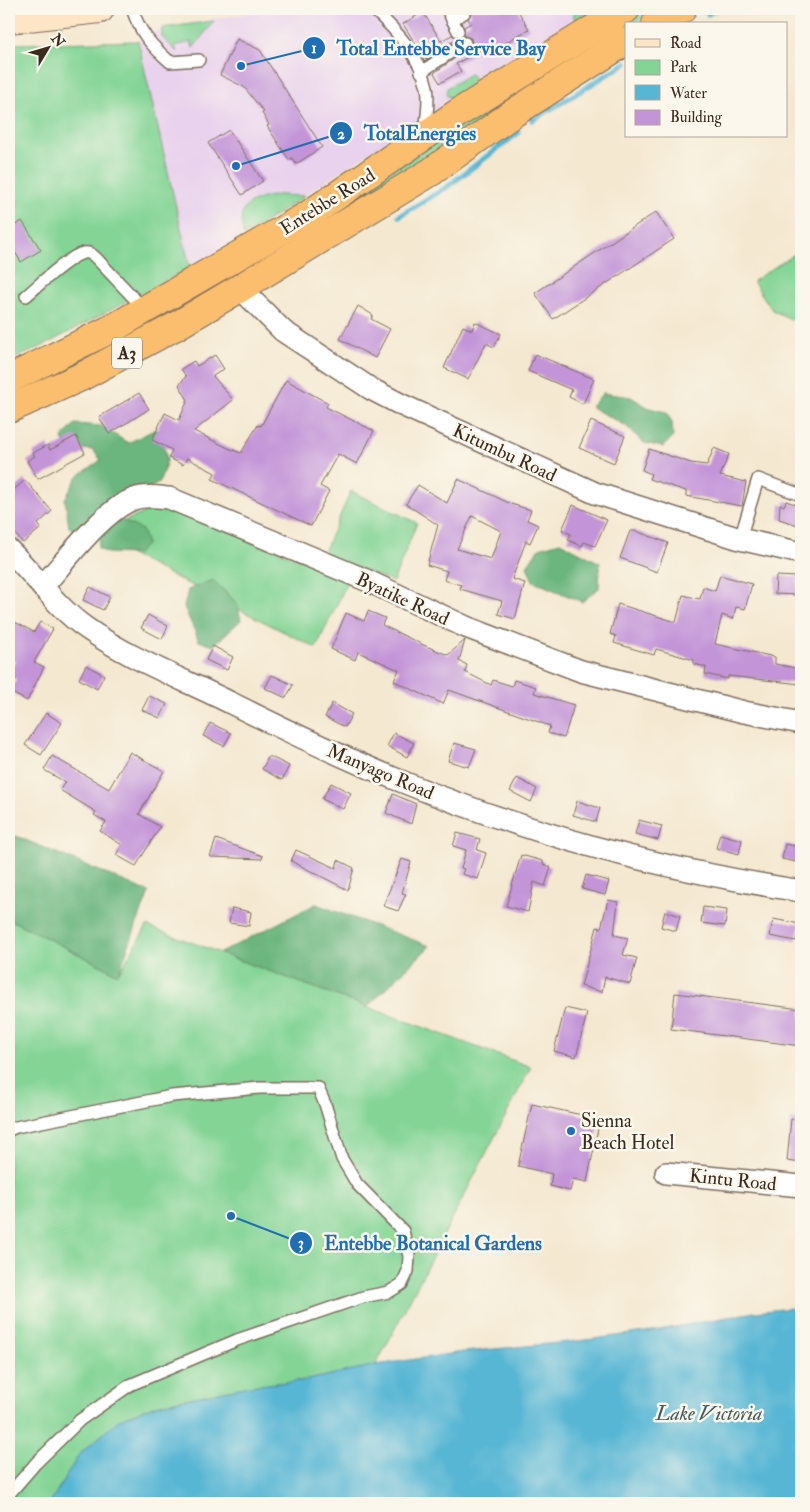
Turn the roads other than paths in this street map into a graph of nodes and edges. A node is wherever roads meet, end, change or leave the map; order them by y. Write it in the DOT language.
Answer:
graph roads {
  1 [pos="100,9"];
  2 [pos="132,9"];
  3 [pos="373,9"];
  4 [pos="447,9"];
  5 [pos="626,9"];
  6 [pos="682,9"];
  7 [pos="464,13"];
  8 [pos="9,19"];
  9 [pos="452,20"];
  10 [pos="659,22"];
  11 [pos="458,31"];
  12 [pos="625,42"];
  13 [pos="465,43"];
  14 [pos="199,60"];
  15 [pos="421,72"];
  16 [pos="425,136"];
  17 [pos="240,288"];
  18 [pos="26,296"];
  19 [pos="145,310"];
  20 [pos="9,379"];
  21 [pos="9,409"];
  22 [pos="801,495"];
  23 [pos="740,539"];
  24 [pos="9,550"];
  25 [pos="801,553"];
  26 [pos="42,587"];
  27 [pos="801,723"];
  28 [pos="801,891"];
  29 [pos="9,1130"];
  30 [pos="666,1173"];
  31 [pos="801,1186"];
  32 [pos="9,1494"];
  1 -- 8 [label="main road"];
  2 -- 14 [label="lane"];
  3 -- 15 [label="lane"];
  4 -- 9 [label="lane"];
  5 -- 16 [label="highway, Entebbe Road"];
  6 -- 10 [label="highway"];
  7 -- 9 [label="lane"];
  9 -- 11 [label="lane"];
  12 -- 17 [label="highway"];
  13 -- 15 [label="lane"];
  15 -- 16 [label="lane"];
  16 -- 19 [label="highway, Entebbe Road / A3"];
  17 -- 21 [label="highway, A3"];
  17 -- 23 [label="street, Kitumbu Road"];
  18 -- 19 [label="lane"];
  19 -- 20 [label="highway, A3"];
  22 -- 23 [label="lane"];
  23 -- 25 [label="street, Kitumbu Road"];
  24 -- 26 [label="street, Manyago Road"];
  26 -- 27 [label="street, Byatike Road"];
  26 -- 28 [label="street, Manyago Road"];
  29 -- 32 [label="lane"];
  30 -- 31 [label="street, Kintu Road"];
}
